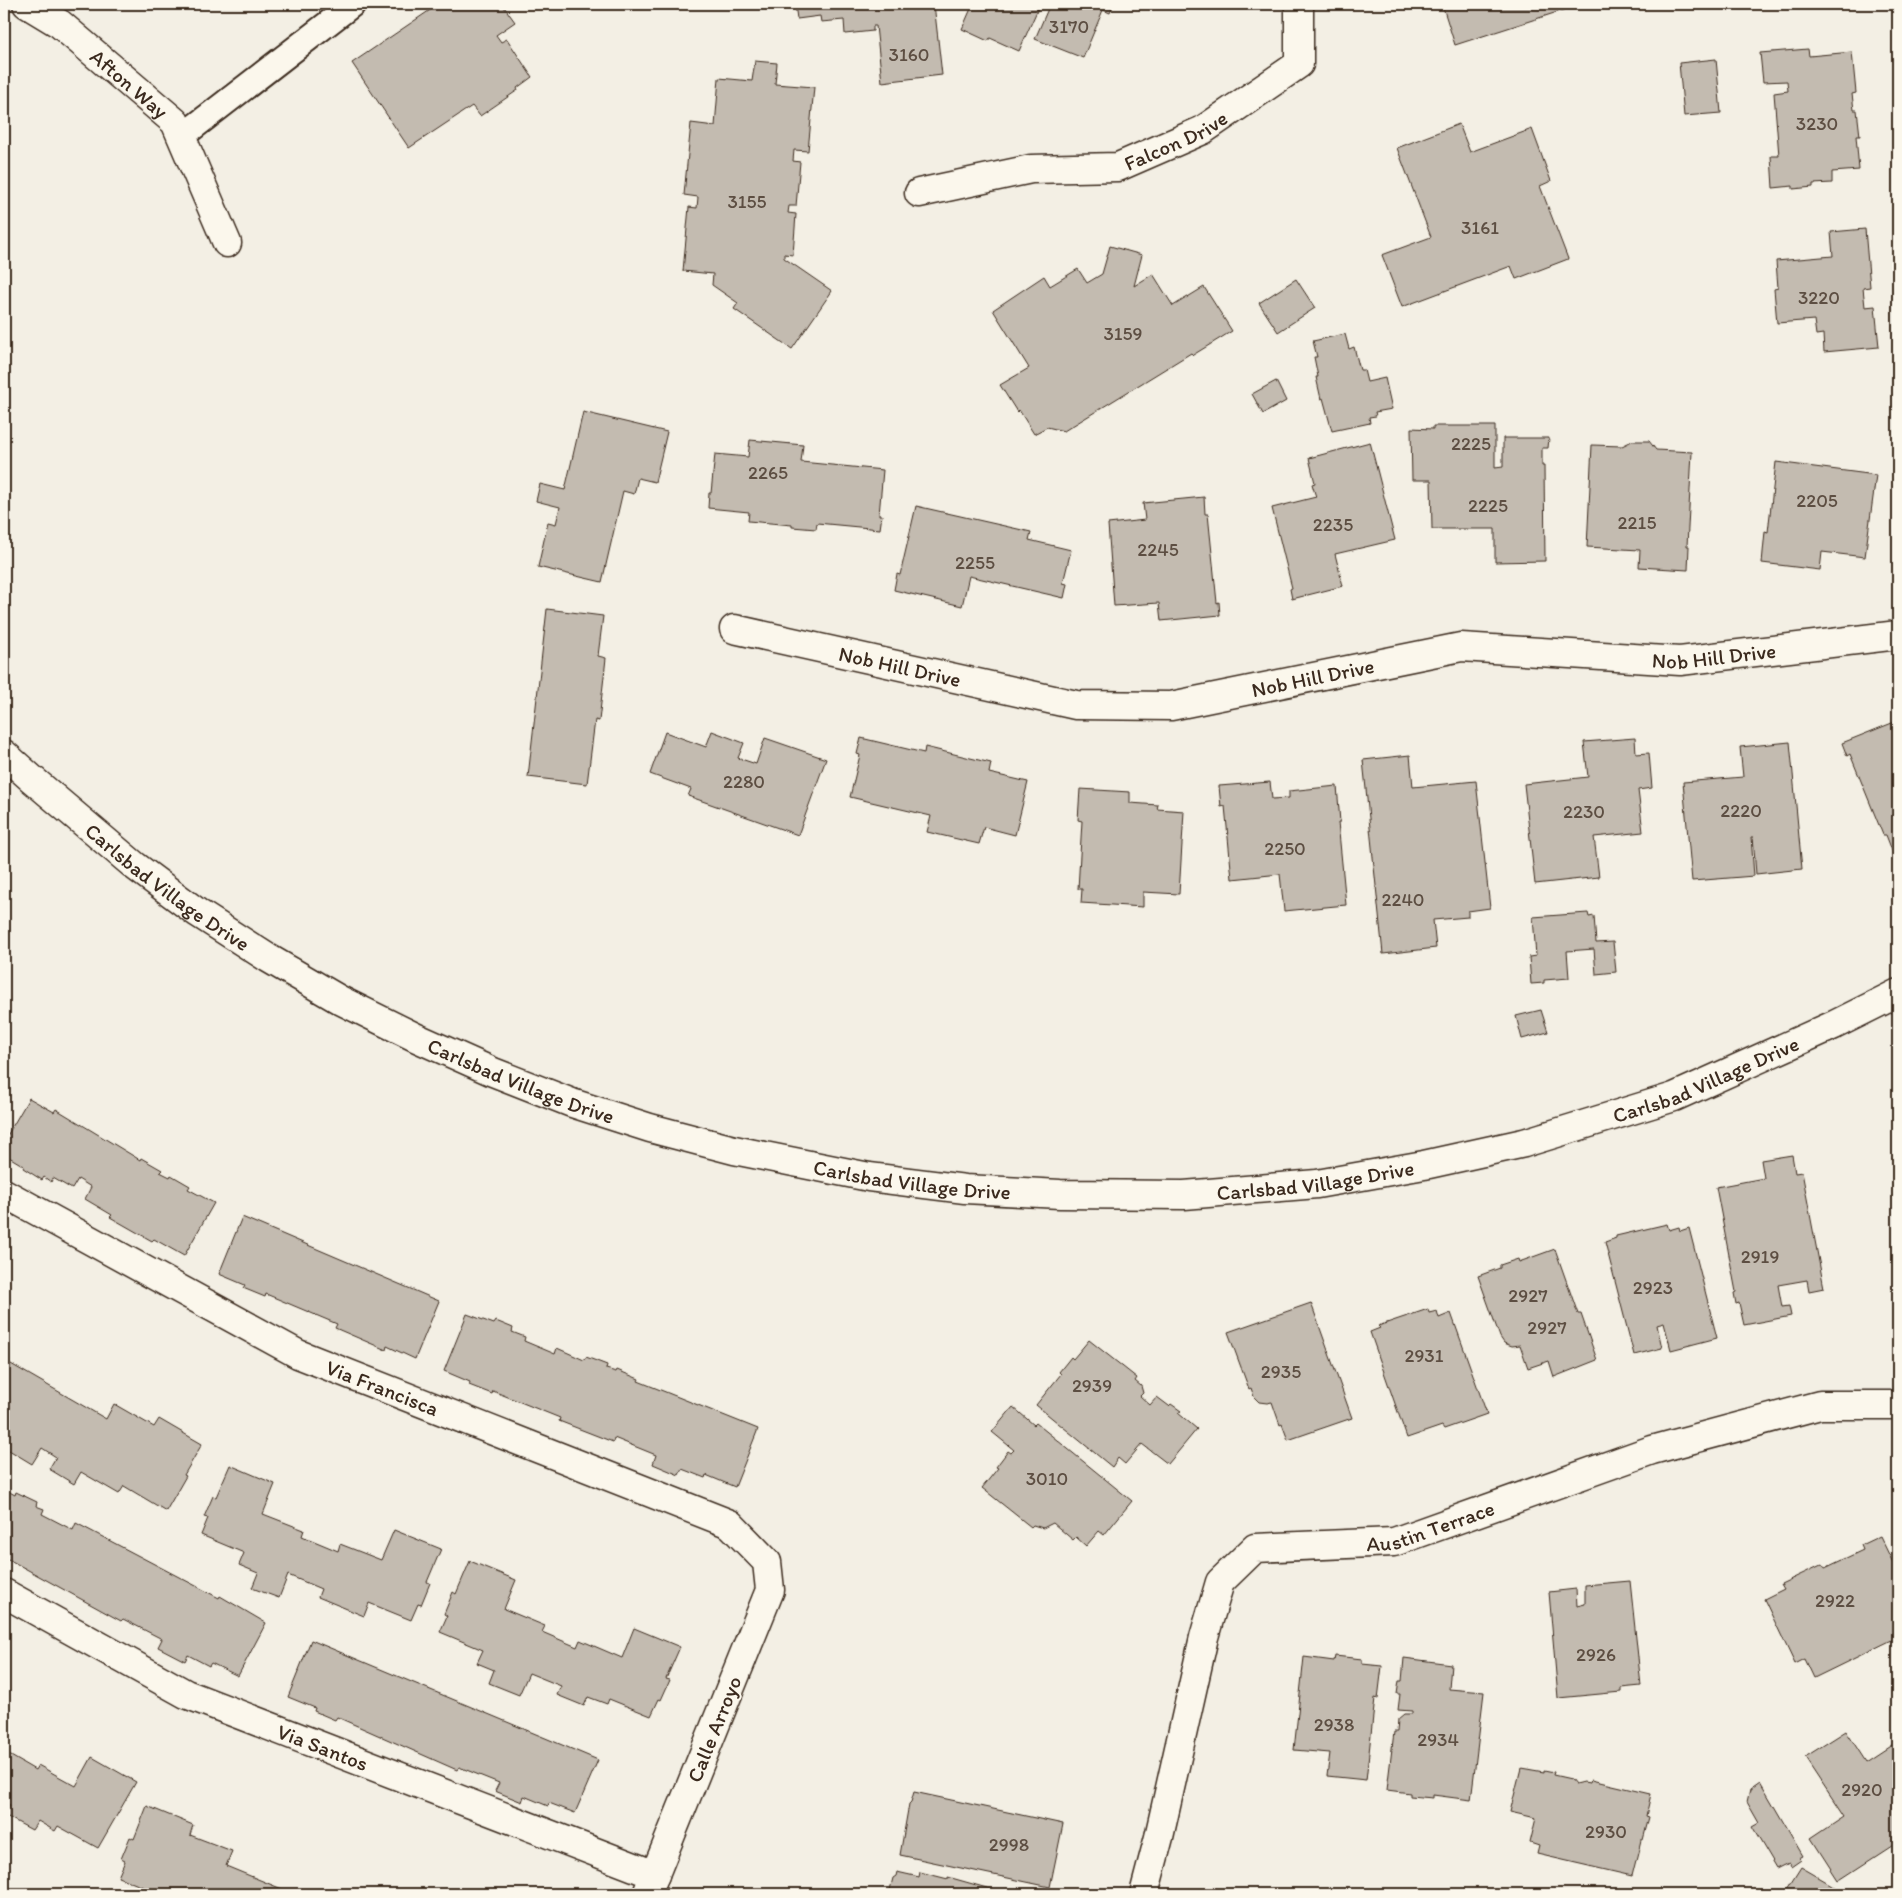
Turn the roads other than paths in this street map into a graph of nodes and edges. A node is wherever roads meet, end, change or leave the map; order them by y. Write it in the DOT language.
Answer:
graph roads {
  1 [pos="27,4"];
  2 [pos="353,4"];
  3 [pos="1300,4"];
  4 [pos="181,137"];
  5 [pos="919,193"];
  6 [pos="227,242"];
  7 [pos="734,630"];
  8 [pos="1898,635"];
  9 [pos="4,754"];
  10 [pos="1898,993"];
  11 [pos="4,1193"];
  12 [pos="1898,1405"];
  13 [pos="767,1562"];
  14 [pos="4,1593"];
  15 [pos="651,1884"];
  16 [pos="1144,1894"];
  1 -- 4 [label="street, Afton Way"];
  2 -- 4 [label="lane"];
  3 -- 5 [label="street, Falcon Drive"];
  4 -- 6 [label="street, Afton Way"];
  7 -- 8 [label="street, Nob Hill Drive"];
  9 -- 10 [label="street, Carlsbad Village Drive"];
  11 -- 13 [label="street, Via Francisca"];
  12 -- 16 [label="street, Austin Terrace"];
  13 -- 15 [label="street, Calle Arroyo"];
  14 -- 15 [label="street, Via Santos"];
}
